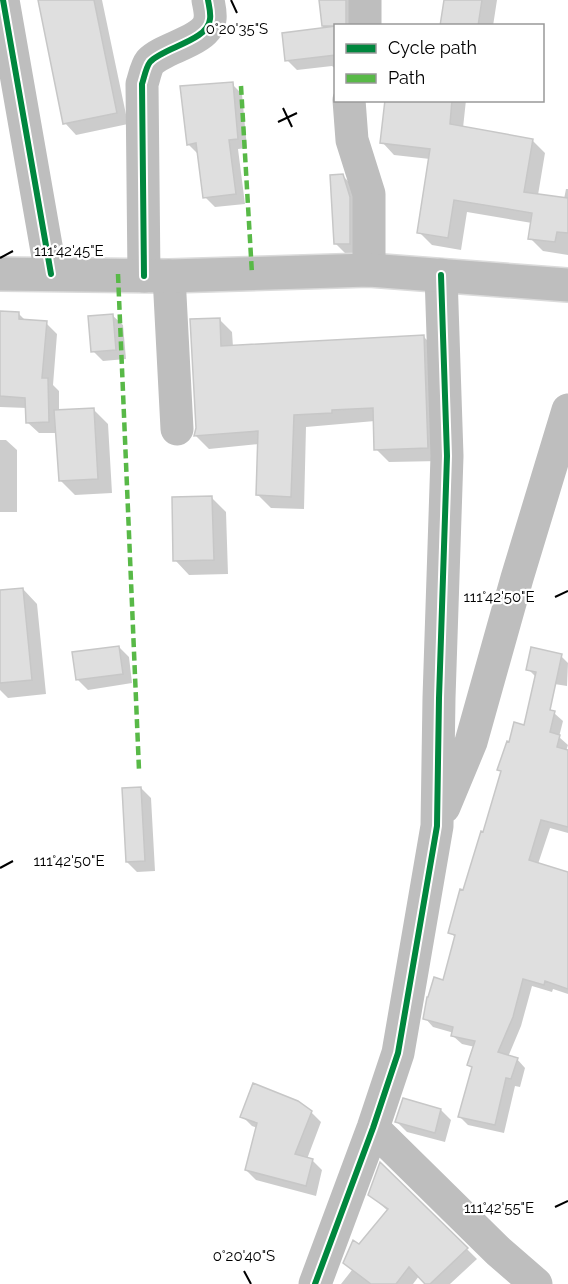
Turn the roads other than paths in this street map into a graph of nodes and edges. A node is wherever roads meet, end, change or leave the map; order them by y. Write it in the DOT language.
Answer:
graph roads {
  1 [pos="3,0"];
  2 [pos="208,0"];
  3 [pos="364,0"];
  4 [pos="365,24"];
  5 [pos="349,102"];
  6 [pos="369,270"];
  7 [pos="0,274"];
  8 [pos="51,274"];
  9 [pos="441,275"];
  10 [pos="157,276"];
  11 [pos="568,285"];
  12 [pos="568,410"];
  13 [pos="177,429"];
  14 [pos="437,825"];
  15 [pos="373,1128"];
  16 [pos="315,1284"];
  17 [pos="536,1284"];
  1 -- 8 [label="main road"];
  2 -- 10 [label="main road"];
  3 -- 4 [label="main road"];
  5 -- 6 [label="main road"];
  6 -- 9 [label="main road"];
  6 -- 10 [label="main road"];
  7 -- 8 [label="main road"];
  8 -- 10 [label="main road"];
  9 -- 11 [label="main road"];
  9 -- 14 [label="main road"];
  10 -- 13 [label="main road"];
  12 -- 14 [label="main road"];
  14 -- 15 [label="main road"];
  15 -- 16 [label="main road"];
  15 -- 17 [label="main road"];
}
